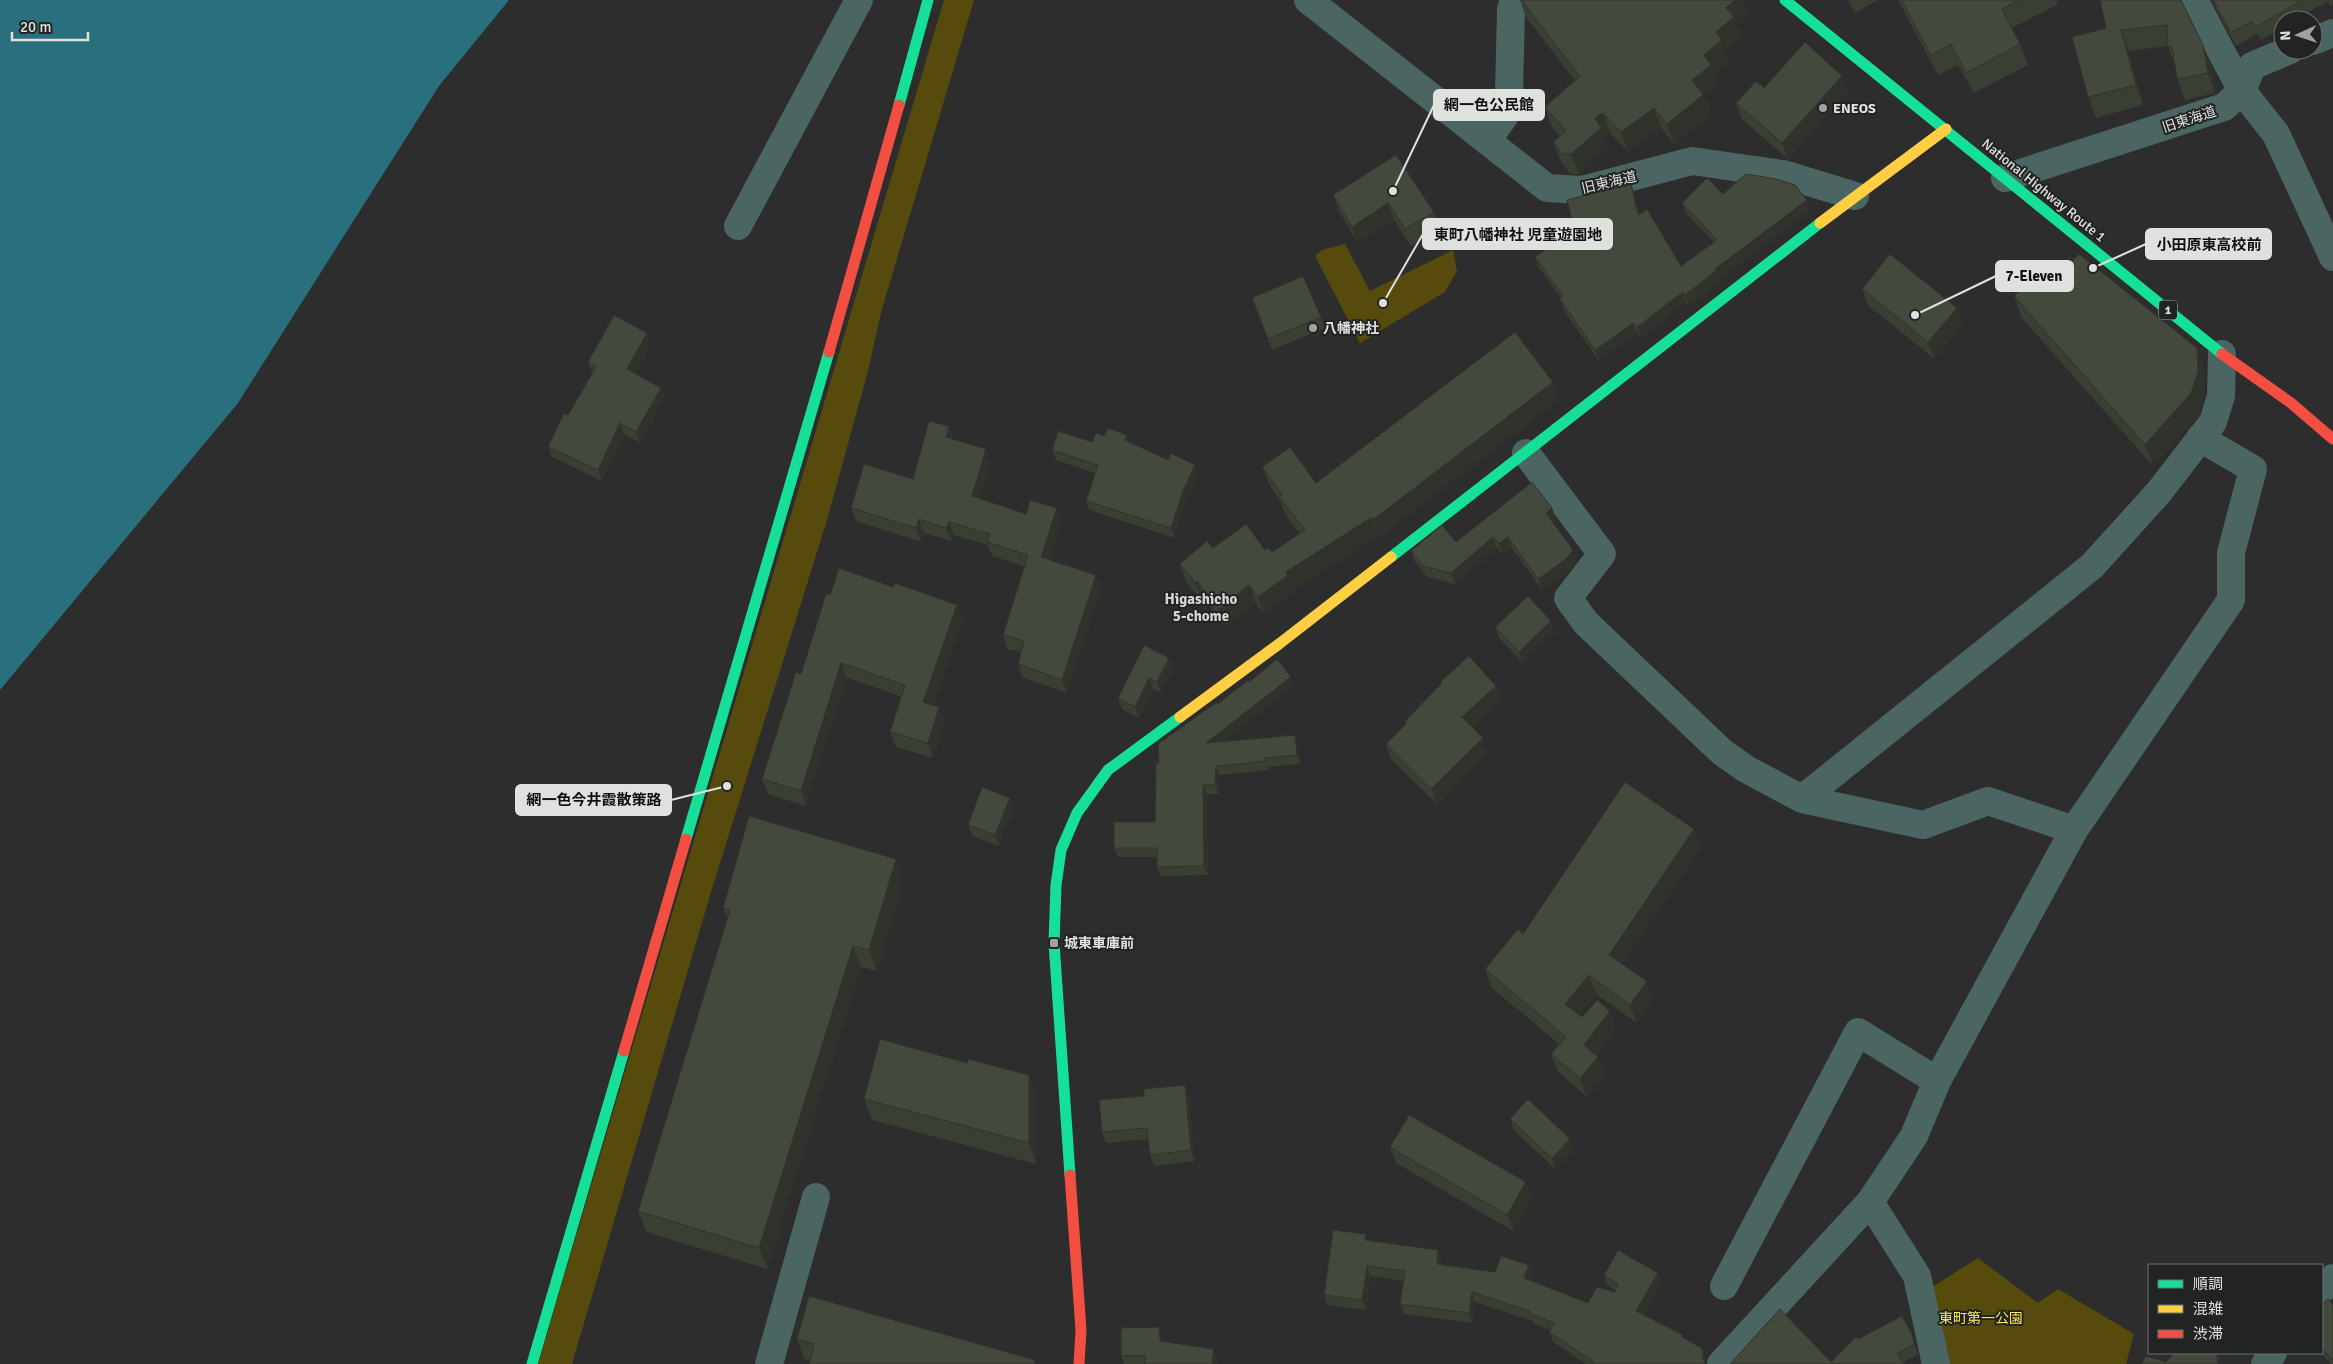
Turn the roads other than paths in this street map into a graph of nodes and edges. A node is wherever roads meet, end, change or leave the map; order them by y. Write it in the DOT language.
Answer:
graph roads {
  1 [pos="859,0"];
  2 [pos="928,0"];
  3 [pos="1308,0"];
  4 [pos="1514,0"];
  5 [pos="1785,0"];
  6 [pos="2194,0"];
  7 [pos="2273,57"];
  8 [pos="2242,91"];
  9 [pos="1946,129"];
  10 [pos="1487,141"];
  11 [pos="2005,178"];
  12 [pos="1855,196"];
  13 [pos="738,226"];
  14 [pos="2333,257"];
  15 [pos="2222,354"];
  16 [pos="2200,438"];
  17 [pos="2333,439"];
  18 [pos="1526,453"];
  19 [pos="1802,799"];
  20 [pos="2074,830"];
  21 [pos="1937,1081"];
  22 [pos="816,1198"];
  23 [pos="1870,1202"];
  24 [pos="2333,1278"];
  25 [pos="1724,1286"];
  26 [pos="2323,1288"];
  27 [pos="2272,1354"];
  28 [pos="532,1364"];
  29 [pos="769,1364"];
  30 [pos="1079,1364"];
  31 [pos="1721,1364"];
  32 [pos="1936,1364"];
  33 [pos="2264,1364"];
  1 -- 13 [label="street"];
  2 -- 28 [label="main road"];
  3 -- 10 [label="street, 旧東海道"];
  4 -- 10 [label="street"];
  5 -- 9 [label="main road, National Highway Route 1 / 1"];
  6 -- 8 [label="street"];
  7 -- 8 [label="street"];
  8 -- 11 [label="street, 旧東海道"];
  8 -- 14 [label="street"];
  9 -- 11 [label="main road, National Highway Route 1 / 1"];
  9 -- 12 [label="main road"];
  10 -- 12 [label="street, 旧東海道"];
  11 -- 15 [label="main road, National Highway Route 1 / 1"];
  12 -- 18 [label="main road"];
  15 -- 16 [label="street"];
  15 -- 17 [label="main road, National Highway Route 1 / 1"];
  16 -- 19 [label="street"];
  16 -- 20 [label="street"];
  18 -- 19 [label="street"];
  18 -- 30 [label="main road"];
  19 -- 20 [label="street"];
  20 -- 21 [label="street"];
  21 -- 23 [label="street"];
  21 -- 25 [label="street"];
  22 -- 29 [label="street"];
  23 -- 31 [label="street"];
  23 -- 32 [label="street"];
  24 -- 26 [label="street"];
  27 -- 33 [label="street"];
}
